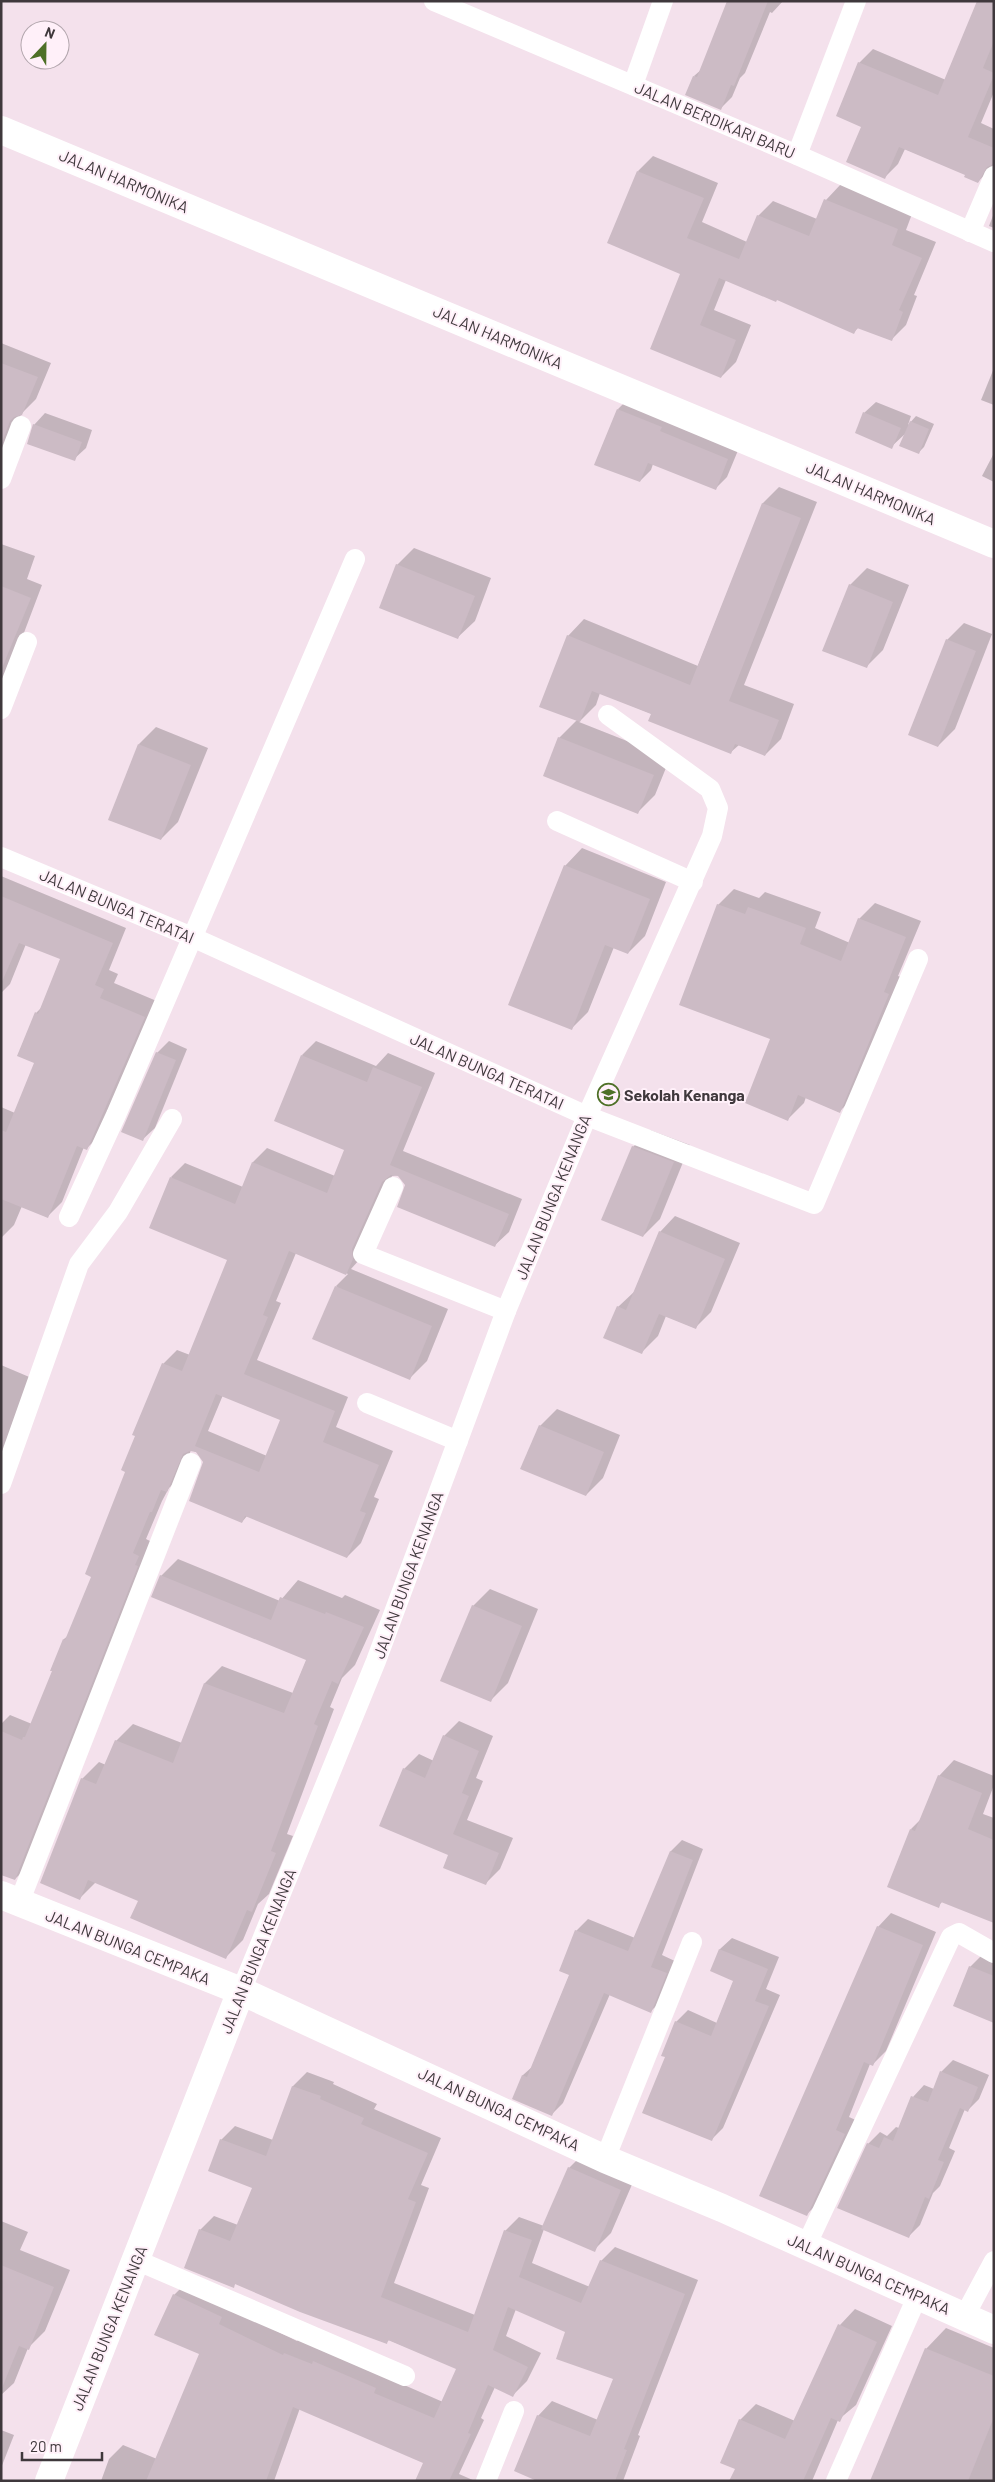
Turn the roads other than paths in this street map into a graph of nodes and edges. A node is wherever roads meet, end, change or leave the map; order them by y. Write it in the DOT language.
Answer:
graph roads {
  1 [pos="434,1"];
  2 [pos="663,1"];
  3 [pos="856,1"];
  4 [pos="633,85"];
  5 [pos="1,130"];
  6 [pos="797,155"];
  7 [pos="994,176"];
  8 [pos="970,232"];
  9 [pos="994,242"];
  10 [pos="21,426"];
  11 [pos="1,479"];
  12 [pos="994,544"];
  13 [pos="355,560"];
  14 [pos="27,642"];
  15 [pos="1,709"];
  16 [pos="608,715"];
  17 [pos="557,821"];
  18 [pos="1,857"];
  19 [pos="692,882"];
  20 [pos="192,937"];
  21 [pos="918,959"];
  22 [pos="587,1116"];
  23 [pos="172,1119"];
  24 [pos="393,1187"];
  25 [pos="69,1217"];
  26 [pos="506,1311"];
  27 [pos="367,1403"];
  28 [pos="458,1441"];
  29 [pos="192,1463"];
  30 [pos="1,1484"];
  31 [pos="10,1899"];
  32 [pos="692,1942"];
  33 [pos="994,1953"];
  34 [pos="241,1991"];
  35 [pos="605,2159"];
  36 [pos="806,2246"];
  37 [pos="136,2260"];
  38 [pos="994,2261"];
  39 [pos="916,2297"];
  40 [pos="964,2317"];
  41 [pos="994,2330"];
  42 [pos="405,2376"];
  43 [pos="514,2411"];
  44 [pos="49,2481"];
  45 [pos="486,2481"];
  46 [pos="836,2481"];
  1 -- 4 [label="street, JALAN BERDIKARI BARU"];
  2 -- 4 [label="street"];
  3 -- 6 [label="street"];
  4 -- 6 [label="street, JALAN BERDIKARI BARU"];
  5 -- 12 [label="street, JALAN HARMONIKA"];
  6 -- 8 [label="street, JALAN BERDIKARI BARU"];
  7 -- 8 [label="street"];
  8 -- 9 [label="street, JALAN BERDIKARI BARU"];
  10 -- 11 [label="street"];
  13 -- 20 [label="street"];
  14 -- 15 [label="street"];
  16 -- 19 [label="street, JALAN BUNGA KENANGA"];
  17 -- 19 [label="street"];
  18 -- 20 [label="street, JALAN BUNGA TERATAI"];
  19 -- 22 [label="street, JALAN BUNGA KENANGA"];
  20 -- 22 [label="street, JALAN BUNGA TERATAI"];
  20 -- 25 [label="street"];
  21 -- 22 [label="street, JALAN BUNGA TERATAI"];
  22 -- 26 [label="street, JALAN BUNGA KENANGA"];
  23 -- 30 [label="street"];
  24 -- 26 [label="street"];
  26 -- 28 [label="street, JALAN BUNGA KENANGA"];
  27 -- 28 [label="street"];
  28 -- 34 [label="street, JALAN BUNGA KENANGA"];
  29 -- 31 [label="street"];
  31 -- 34 [label="street, JALAN BUNGA CEMPAKA"];
  32 -- 35 [label="street"];
  33 -- 36 [label="street"];
  34 -- 35 [label="street, JALAN BUNGA CEMPAKA"];
  34 -- 37 [label="street, JALAN BUNGA KENANGA"];
  35 -- 36 [label="street, JALAN BUNGA CEMPAKA"];
  36 -- 39 [label="street, JALAN BUNGA CEMPAKA"];
  37 -- 42 [label="street"];
  37 -- 44 [label="street, JALAN BUNGA KENANGA"];
  38 -- 40 [label="street"];
  39 -- 40 [label="street, JALAN BUNGA CEMPAKA"];
  39 -- 46 [label="street"];
  40 -- 41 [label="street, JALAN BUNGA CEMPAKA"];
  43 -- 45 [label="street"];
}
